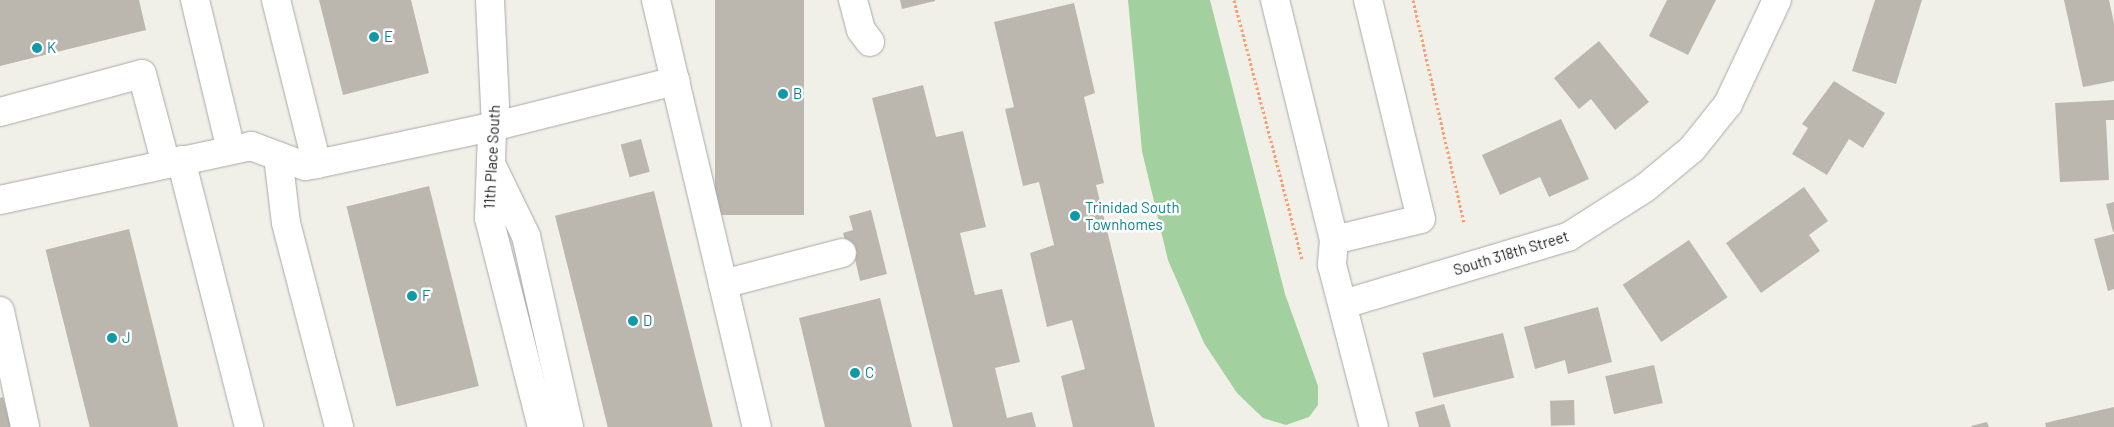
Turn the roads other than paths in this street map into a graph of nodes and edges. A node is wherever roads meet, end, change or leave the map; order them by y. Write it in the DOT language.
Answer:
graph roads {
  1 [pos="195,0"];
  2 [pos="276,0"];
  3 [pos="490,0"];
  4 [pos="656,0"];
  5 [pos="853,0"];
  6 [pos="1275,0"];
  7 [pos="1368,0"];
  8 [pos="1777,0"];
  9 [pos="870,42"];
  10 [pos="675,81"];
  11 [pos="0,112"];
  12 [pos="496,126"];
  13 [pos="231,150"];
  14 [pos="278,156"];
  15 [pos="173,162"];
  16 [pos="317,164"];
  17 [pos="493,168"];
  18 [pos="0,200"];
  19 [pos="1334,240"];
  20 [pos="842,254"];
  21 [pos="723,284"];
  22 [pos="1344,304"];
  23 [pos="0,312"];
  24 [pos="25,427"];
  25 [pos="249,427"];
  26 [pos="339,427"];
  27 [pos="542,427"];
  28 [pos="569,427"];
  29 [pos="757,427"];
  30 [pos="1374,427"];
  1 -- 13 [label="street"];
  2 -- 16 [label="street"];
  3 -- 12 [label="street, 11th Place South"];
  4 -- 10 [label="street"];
  5 -- 9 [label="street"];
  6 -- 19 [label="street"];
  7 -- 19 [label="street"];
  8 -- 22 [label="street, South 318th Street"];
  10 -- 12 [label="street"];
  10 -- 21 [label="street"];
  11 -- 15 [label="street"];
  12 -- 16 [label="street"];
  12 -- 17 [label="street, 11th Place South"];
  13 -- 14 [label="street"];
  13 -- 15 [label="street"];
  14 -- 16 [label="street"];
  14 -- 26 [label="street"];
  15 -- 18 [label="street"];
  15 -- 25 [label="street"];
  17 -- 27 [label="street, 11th Place South"];
  17 -- 28 [label="street"];
  19 -- 22 [label="street"];
  20 -- 21 [label="street"];
  21 -- 29 [label="street"];
  22 -- 30 [label="street"];
  23 -- 24 [label="street"];
}
